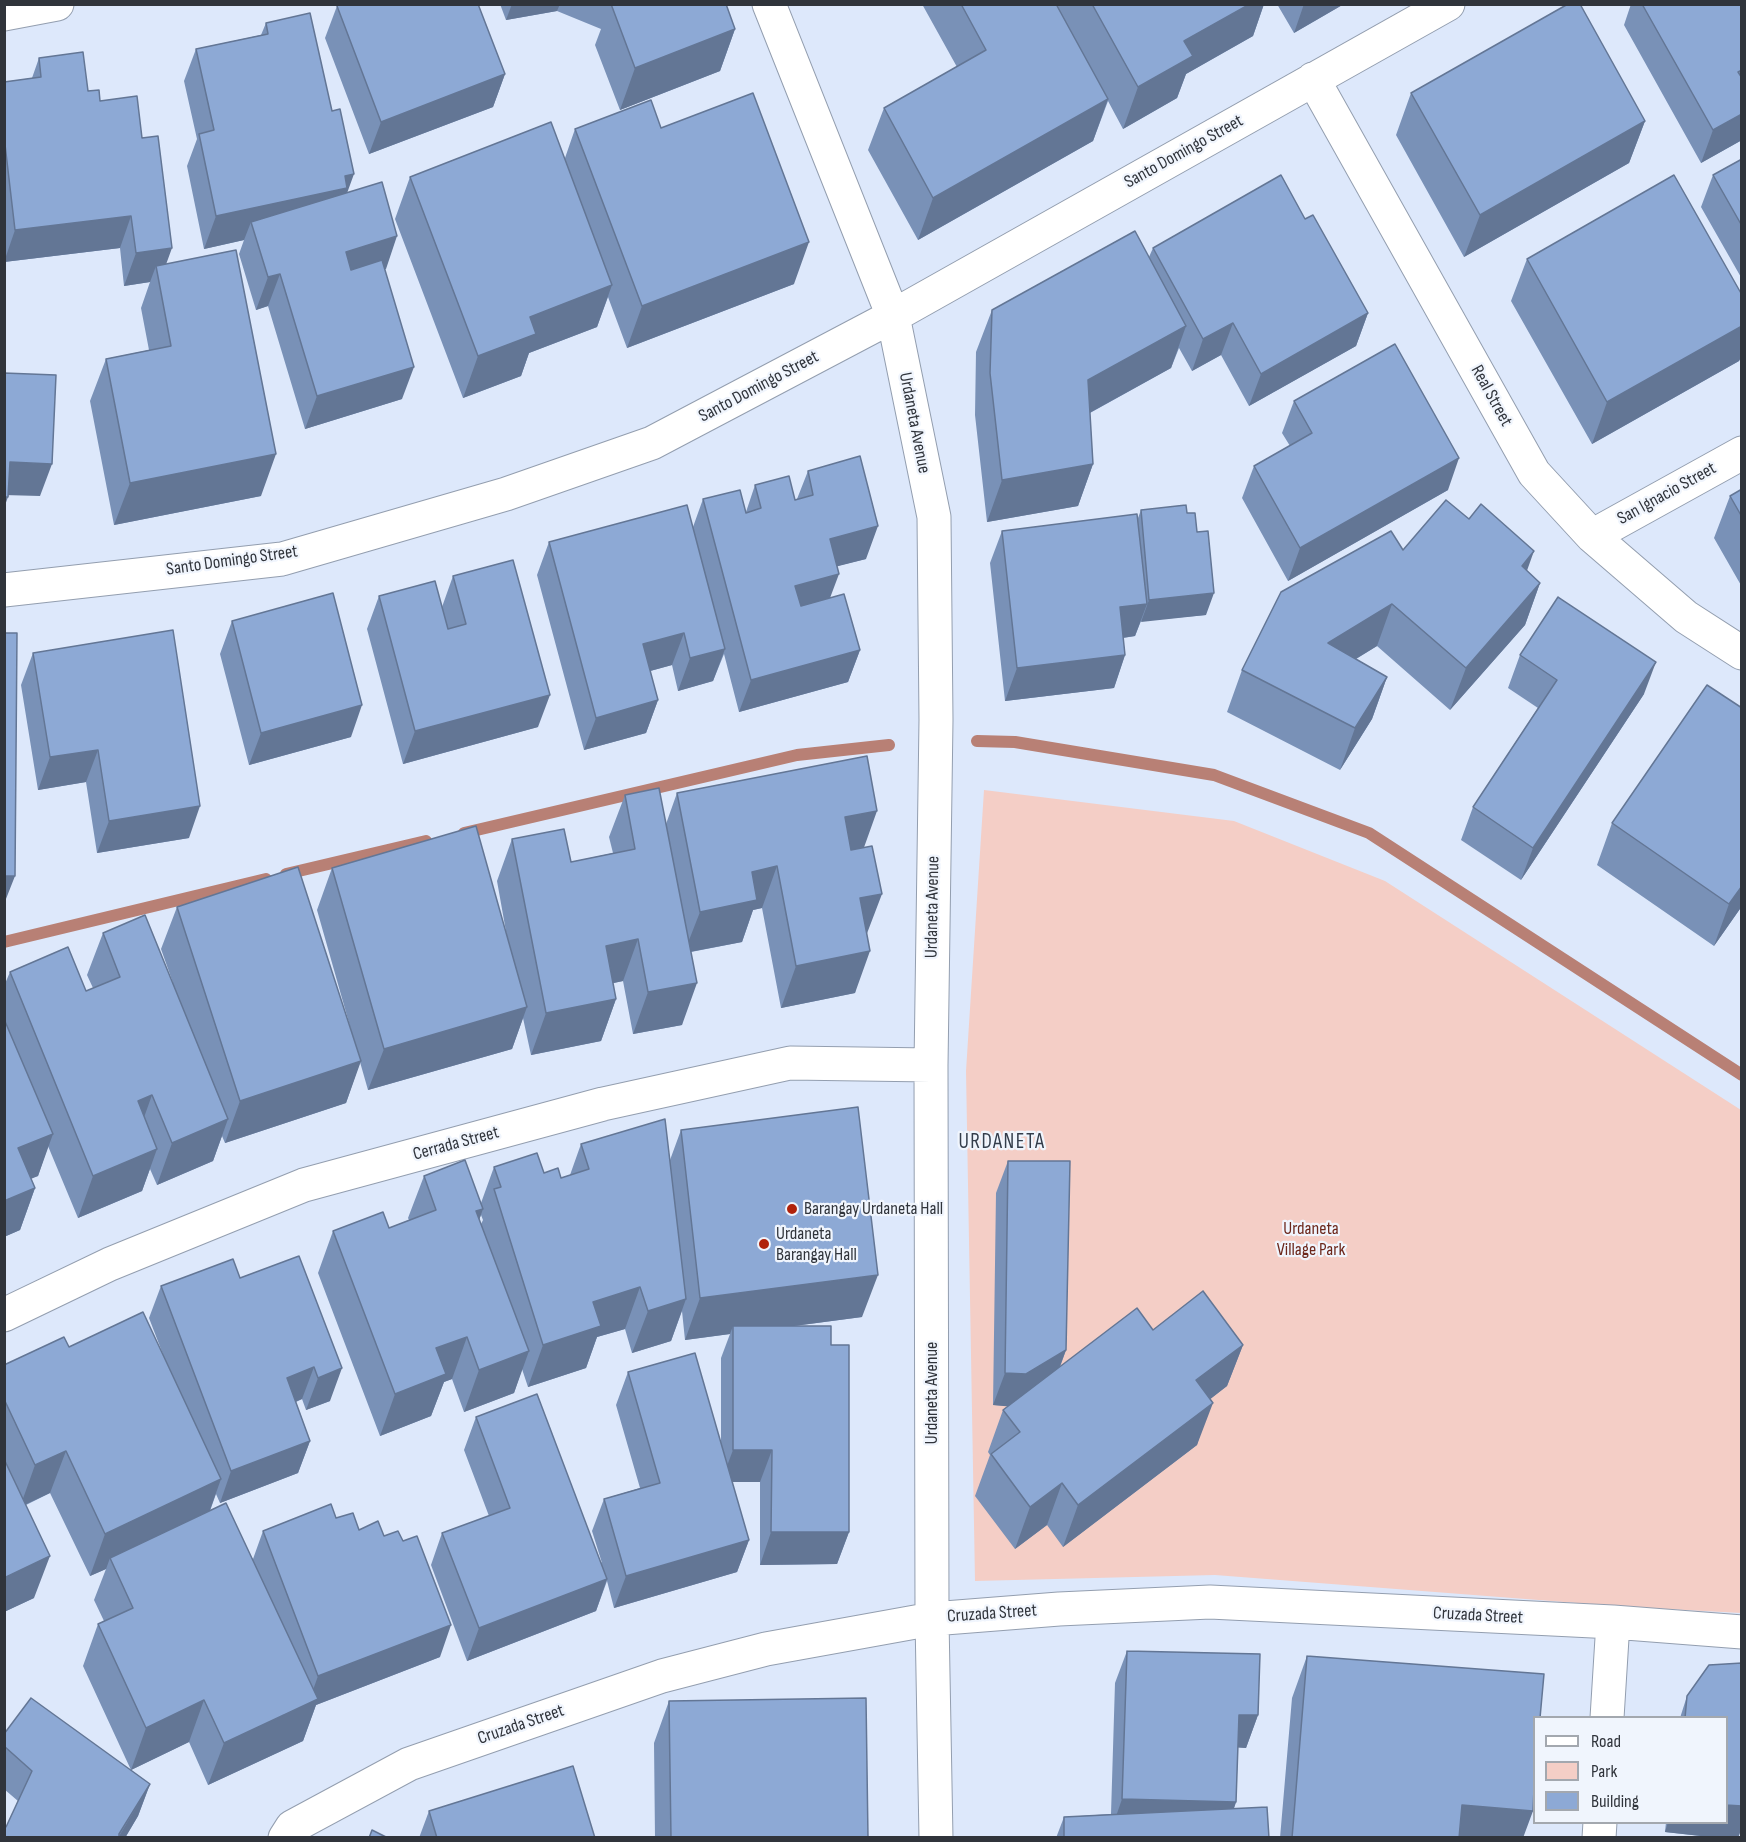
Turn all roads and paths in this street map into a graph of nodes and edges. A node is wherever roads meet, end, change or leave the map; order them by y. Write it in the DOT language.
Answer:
graph roads {
  1 [pos="57,4"];
  2 [pos="769,4"];
  3 [pos="1448,4"];
  4 [pos="4,14"];
  5 [pos="1313,79"];
  6 [pos="893,316"];
  7 [pos="1742,453"];
  8 [pos="1592,536"];
  9 [pos="4,590"];
  10 [pos="1742,652"];
  11 [pos="931,1065"];
  12 [pos="4,1315"];
  13 [pos="932,1619"];
  14 [pos="1613,1622"];
  15 [pos="1742,1632"];
  16 [pos="1607,1716"];
  17 [pos="285,1838"];
  18 [pos="936,1838"];
  1 -- 4 [label="street"];
  2 -- 6 [label="street, Urdaneta Avenue"];
  3 -- 5 [label="street, Santo Domingo Street"];
  5 -- 6 [label="street, Santo Domingo Street"];
  5 -- 8 [label="street, Real Street"];
  6 -- 9 [label="street, Santo Domingo Street"];
  6 -- 11 [label="street, Urdaneta Avenue"];
  7 -- 8 [label="street, San Ignacio Street"];
  8 -- 10 [label="street, Real Street"];
  11 -- 12 [label="street, Cerrada Street"];
  11 -- 13 [label="street, Urdaneta Avenue"];
  13 -- 14 [label="street, Cruzada Street"];
  13 -- 17 [label="street, Cruzada Street"];
  13 -- 18 [label="street, Urdaneta Avenue"];
  14 -- 15 [label="street, Cruzada Street"];
  14 -- 16 [label="street"];
}
